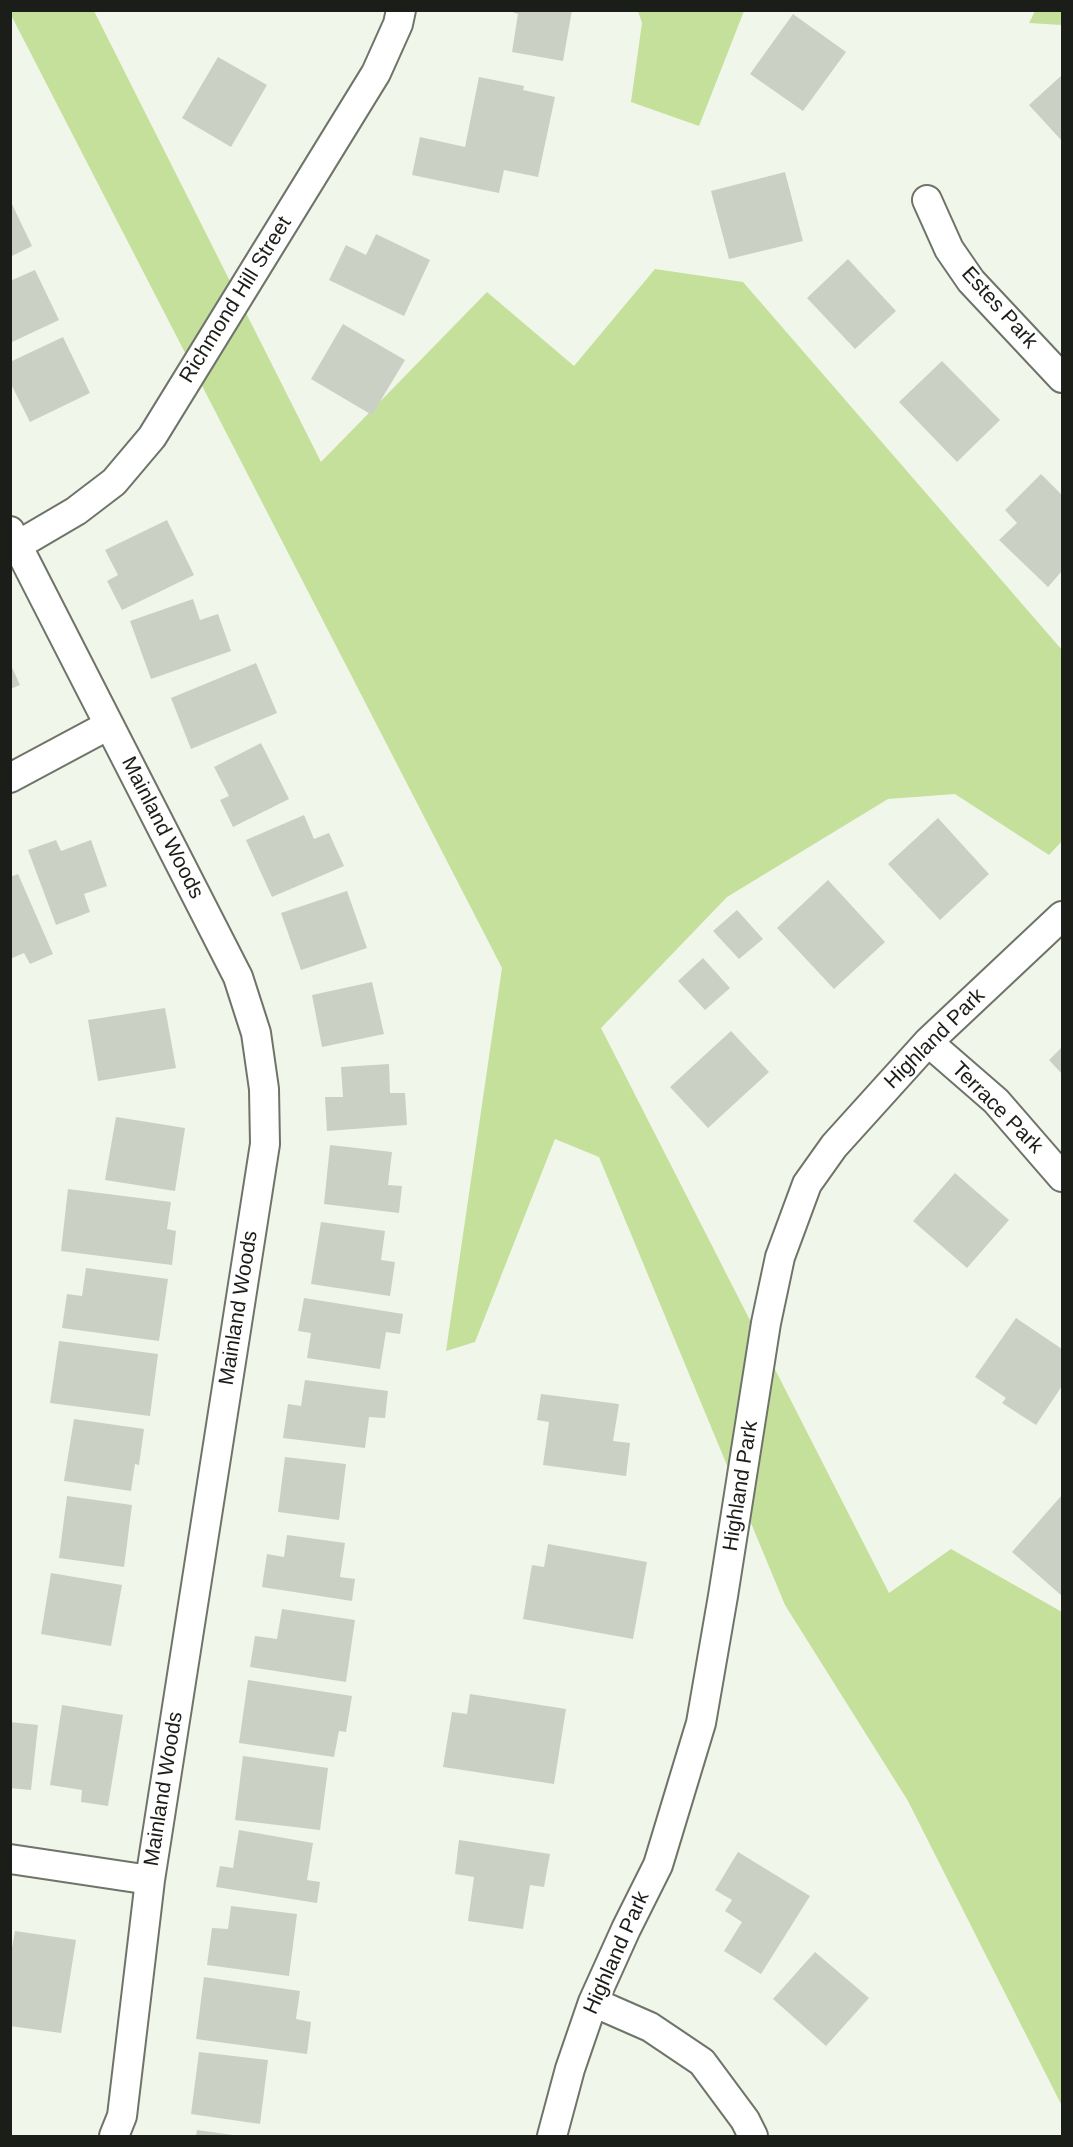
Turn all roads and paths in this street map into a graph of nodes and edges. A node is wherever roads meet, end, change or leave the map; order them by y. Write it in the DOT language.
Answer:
graph roads {
  1 [pos="401,10"];
  2 [pos="927,200"];
  3 [pos="1062,378"];
  4 [pos="14,538"];
  5 [pos="109,725"];
  6 [pos="10,778"];
  7 [pos="1062,916"];
  8 [pos="928,1042"];
  9 [pos="1062,1177"];
  10 [pos="10,1859"];
  11 [pos="150,1880"];
  12 [pos="593,2002"];
  13 [pos="114,2136"];
  14 [pos="552,2136"];
  15 [pos="753,2136"];
  1 -- 4 [label="street, Richmond Hill Street"];
  2 -- 3 [label="street, Estes Park"];
  4 -- 5 [label="street, Mainland Woods"];
  5 -- 6 [label="street"];
  5 -- 11 [label="street, Mainland Woods"];
  7 -- 8 [label="street, Highland Park"];
  8 -- 9 [label="street, Terrace Park"];
  8 -- 12 [label="street, Highland Park"];
  10 -- 11 [label="street"];
  11 -- 13 [label="street, Mainland Woods"];
  12 -- 14 [label="street, Highland Park"];
  12 -- 15 [label="street"];
}
